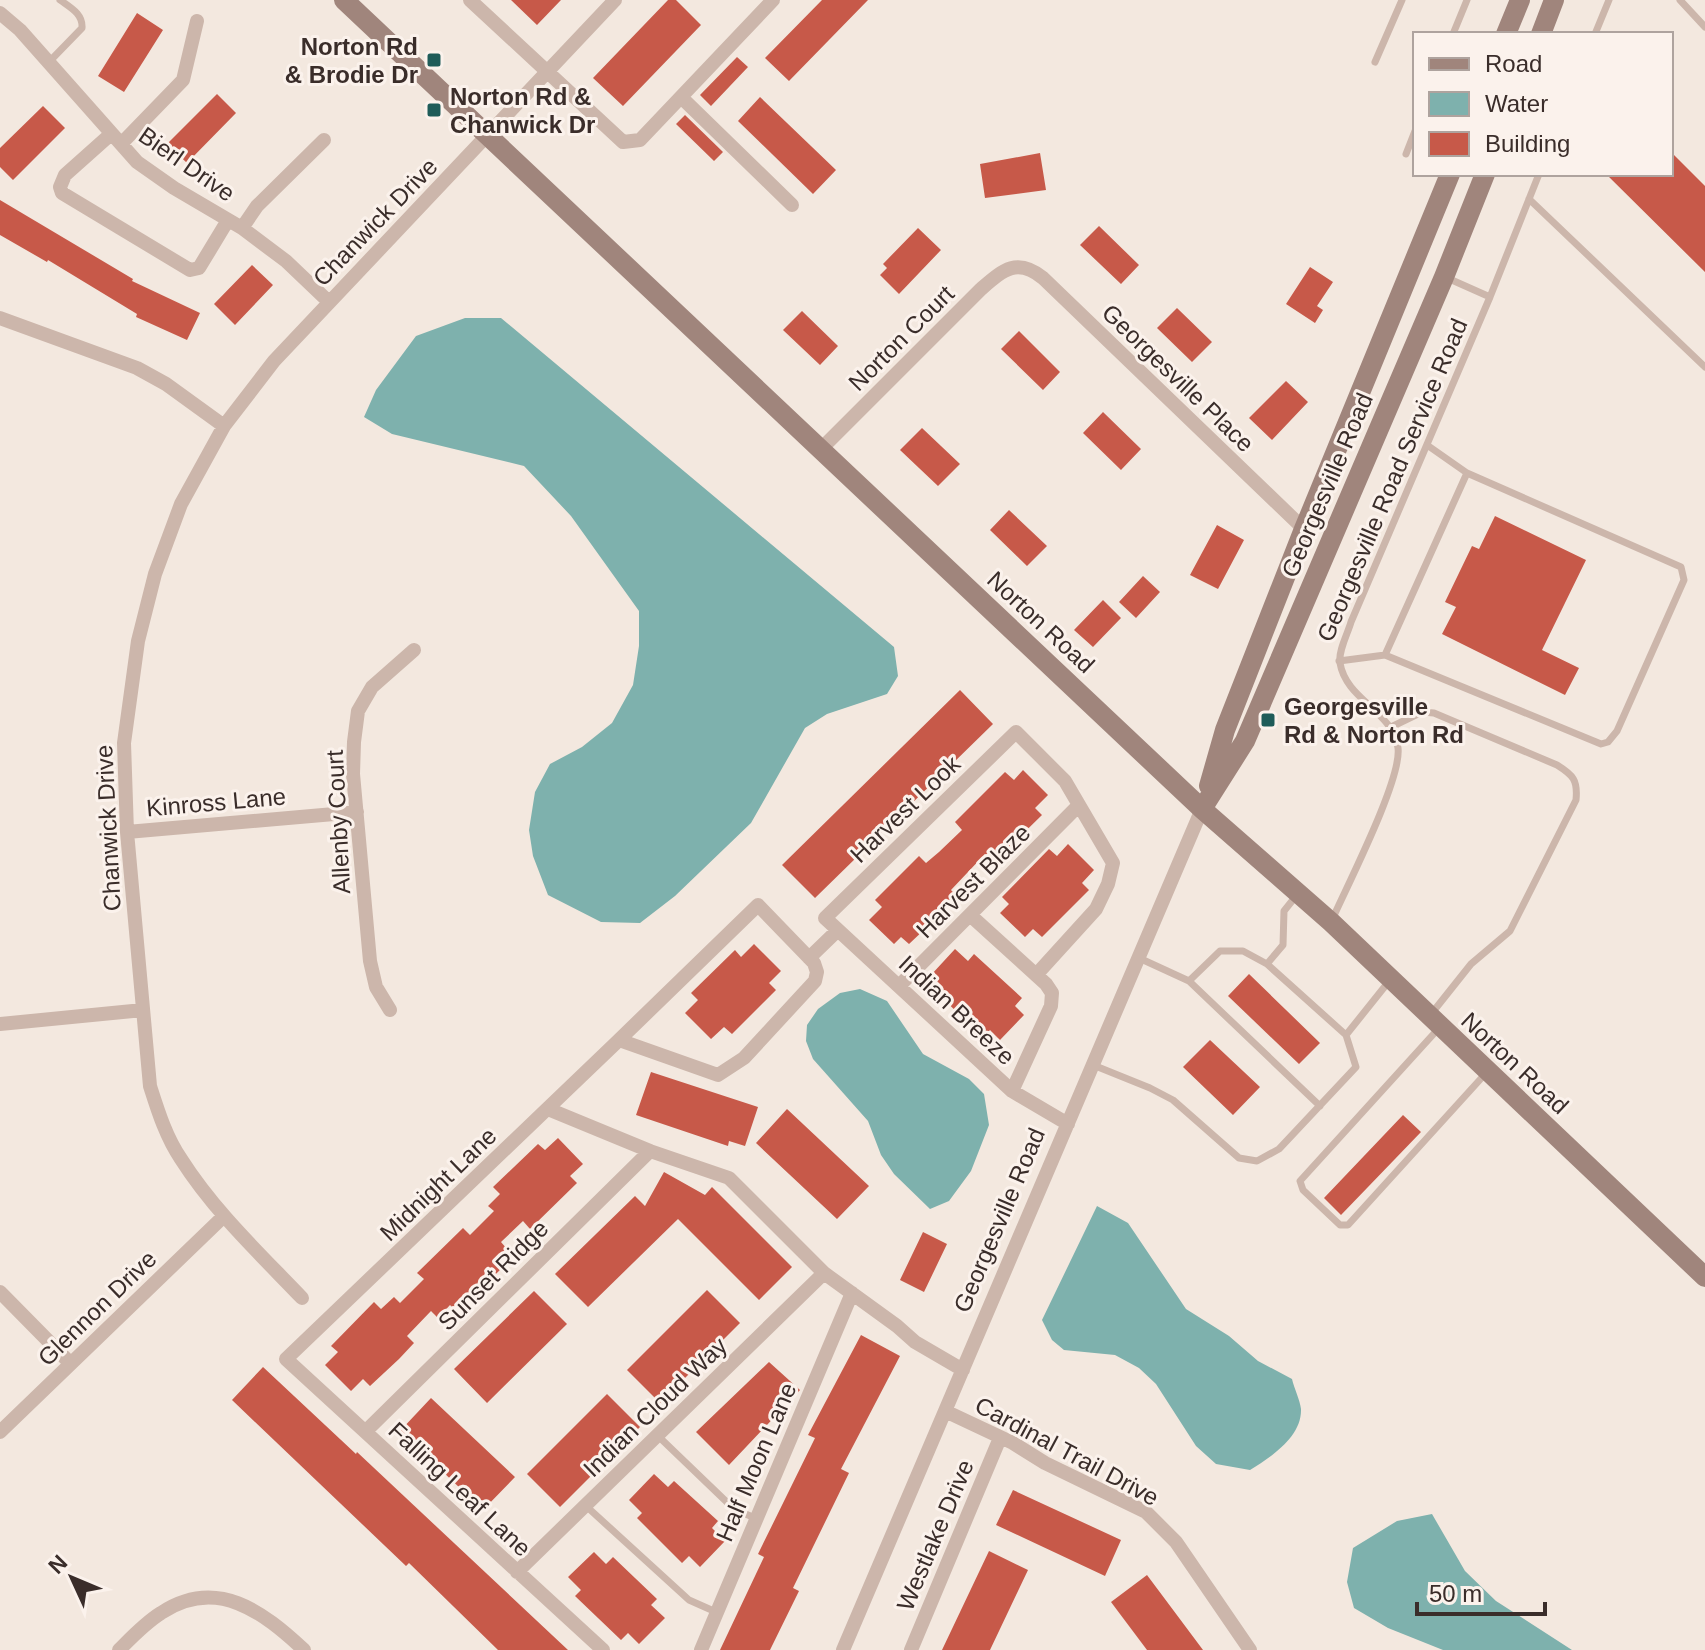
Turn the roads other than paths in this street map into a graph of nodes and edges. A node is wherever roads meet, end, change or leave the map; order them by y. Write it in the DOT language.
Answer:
graph roads {
  1 [pos="60,0"];
  2 [pos="344,0"];
  3 [pos="470,0"];
  4 [pos="615,0"];
  5 [pos="773,0"];
  6 [pos="1402,0"];
  7 [pos="1467,0"];
  8 [pos="1520,0"];
  9 [pos="1554,0"];
  10 [pos="1609,0"];
  11 [pos="1680,0"];
  12 [pos="0,13"];
  13 [pos="197,21"];
  14 [pos="1705,27"];
  15 [pos="1454,32"];
  16 [pos="1507,32"];
  17 [pos="1542,32"];
  18 [pos="1596,32"];
  19 [pos="49,62"];
  20 [pos="1375,62"];
  21 [pos="547,73"];
  22 [pos="682,98"];
  23 [pos="487,136"];
  24 [pos="1413,136"];
  25 [pos="116,139"];
  26 [pos="324,140"];
  27 [pos="1406,154"];
  28 [pos="1449,176"];
  29 [pos="1484,176"];
  30 [pos="1538,176"];
  31 [pos="1529,199"];
  32 [pos="792,205"];
  33 [pos="228,220"];
  34 [pos="242,228"];
  35 [pos="1017,266"];
  36 [pos="1444,277"];
  37 [pos="1490,297"];
  38 [pos="329,302"];
  39 [pos="0,318"];
  40 [pos="1705,367"];
  41 [pos="224,426"];
  42 [pos="1427,445"];
  43 [pos="820,450"];
  44 [pos="1467,473"];
  45 [pos="1304,529"];
  46 [pos="414,650"];
  47 [pos="1385,655"];
  48 [pos="1339,661"];
  49 [pos="1389,728"];
  50 [pos="1078,806"];
  51 [pos="1202,809"];
  52 [pos="357,812"];
  53 [pos="127,832"];
  54 [pos="1298,894"];
  55 [pos="970,915"];
  56 [pos="825,918"];
  57 [pos="1331,922"];
  58 [pos="838,930"];
  59 [pos="809,958"];
  60 [pos="1139,958"];
  61 [pos="1267,964"];
  62 [pos="1036,975"];
  63 [pos="1390,980"];
  64 [pos="1189,981"];
  65 [pos="899,986"];
  66 [pos="143,1010"];
  67 [pos="390,1010"];
  68 [pos="1434,1023"];
  69 [pos="0,1024"];
  70 [pos="1346,1035"];
  71 [pos="619,1040"];
  72 [pos="1093,1065"];
  73 [pos="1487,1073"];
  74 [pos="1012,1091"];
  75 [pos="1320,1106"];
  76 [pos="548,1109"];
  77 [pos="1068,1124"];
  78 [pos="650,1151"];
  79 [pos="224,1216"];
  80 [pos="824,1273"];
  81 [pos="1705,1277"];
  82 [pos="0,1292"];
  83 [pos="852,1293"];
  84 [pos="302,1298"];
  85 [pos="286,1359"];
  86 [pos="70,1363"];
  87 [pos="963,1370"];
  88 [pos="945,1411"];
  89 [pos="366,1431"];
  90 [pos="0,1432"];
  91 [pos="657,1435"];
  92 [pos="1000,1438"];
  93 [pos="586,1506"];
  94 [pos="755,1518"];
  95 [pos="517,1572"];
  96 [pos="716,1612"];
  97 [pos="119,1650"];
  98 [pos="304,1650"];
  99 [pos="603,1650"];
  100 [pos="701,1650"];
  101 [pos="843,1650"];
  102 [pos="911,1650"];
  103 [pos="1250,1650"];
  1 -- 19 [label="lane"];
  2 -- 23 [label="main road, Norton Road"];
  3 -- 21 [label="street"];
  4 -- 21 [label="street, Chanwick Drive"];
  5 -- 22 [label="street"];
  6 -- 20 [label="lane"];
  7 -- 15 [label="lane"];
  8 -- 16 [label="main road"];
  9 -- 17 [label="main road"];
  10 -- 18 [label="lane"];
  11 -- 14 [label="lane"];
  12 -- 19 [label="street, Bierl Drive"];
  13 -- 25 [label="street"];
  19 -- 25 [label="street, Bierl Drive"];
  21 -- 22 [label="street"];
  21 -- 23 [label="street, Chanwick Drive"];
  22 -- 32 [label="street"];
  23 -- 38 [label="street, Chanwick Drive"];
  23 -- 43 [label="main road, Norton Road"];
  24 -- 27 [label="lane"];
  25 -- 33 [label="street, Bierl Drive"];
  25 -- 33 [label="street"];
  26 -- 34 [label="street"];
  28 -- 45 [label="main road, Georgesville Road"];
  29 -- 36 [label="main road, Georgesville Road"];
  30 -- 31 [label="lane, Georgesville Road Service Road"];
  31 -- 37 [label="lane, Georgesville Road Service Road"];
  31 -- 40 [label="lane"];
  33 -- 34 [label="street, Bierl Drive"];
  34 -- 38 [label="street, Bierl Drive"];
  35 -- 43 [label="street, Norton Court"];
  35 -- 45 [label="street, Georgesville Place"];
  36 -- 37 [label="lane"];
  36 -- 51 [label="main road, Georgesville Road"];
  37 -- 42 [label="lane, Georgesville Road Service Road"];
  38 -- 41 [label="street, Chanwick Drive"];
  39 -- 41 [label="street"];
  41 -- 53 [label="street, Chanwick Drive"];
  42 -- 44 [label="lane"];
  42 -- 48 [label="lane, Georgesville Road Service Road"];
  43 -- 51 [label="main road, Norton Road"];
  44 -- 47 [label="lane"];
  44 -- 47 [label="lane"];
  45 -- 51 [label="main road, Georgesville Road"];
  46 -- 52 [label="street, Allenby Court"];
  47 -- 48 [label="lane"];
  48 -- 49 [label="lane, Georgesville Road Service Road"];
  49 -- 57 [label="lane"];
  49 -- 68 [label="lane"];
  50 -- 55 [label="street, Harvest Blaze"];
  50 -- 56 [label="street, Harvest Look"];
  50 -- 62 [label="street"];
  51 -- 54 [label="main road, Norton Road"];
  51 -- 60 [label="street, Georgesville Road"];
  52 -- 53 [label="street, Kinross Lane"];
  52 -- 67 [label="street, Allenby Court"];
  53 -- 66 [label="street, Chanwick Drive"];
  54 -- 57 [label="main road, Norton Road"];
  54 -- 61 [label="lane"];
  55 -- 62 [label="street"];
  55 -- 65 [label="street, Harvest Blaze"];
  56 -- 58 [label="street, Indian Breeze"];
  57 -- 63 [label="main road, Norton Road"];
  58 -- 59 [label="street"];
  58 -- 65 [label="street, Indian Breeze"];
  59 -- 71 [label="street"];
  59 -- 71 [label="street, Midnight Lane"];
  60 -- 64 [label="lane"];
  60 -- 72 [label="street, Georgesville Road"];
  61 -- 64 [label="lane"];
  61 -- 70 [label="lane"];
  62 -- 74 [label="street"];
  63 -- 68 [label="main road, Norton Road"];
  63 -- 70 [label="lane"];
  64 -- 75 [label="lane"];
  65 -- 74 [label="street, Indian Breeze"];
  66 -- 69 [label="street"];
  66 -- 79 [label="street, Chanwick Drive"];
  68 -- 73 [label="main road, Norton Road"];
  68 -- 73 [label="lane"];
  70 -- 75 [label="lane"];
  71 -- 76 [label="street, Midnight Lane"];
  72 -- 75 [label="lane"];
  72 -- 77 [label="street, Georgesville Road"];
  73 -- 81 [label="main road, Norton Road"];
  74 -- 77 [label="street, Indian Breeze"];
  76 -- 78 [label="street"];
  76 -- 85 [label="street, Midnight Lane"];
  77 -- 87 [label="street, Georgesville Road"];
  78 -- 80 [label="street"];
  78 -- 89 [label="street, Sunset Ridge"];
  79 -- 84 [label="street, Chanwick Drive"];
  79 -- 86 [label="street, Glennon Drive"];
  80 -- 83 [label="street"];
  80 -- 91 [label="street, Indian Cloud Way"];
  82 -- 86 [label="street"];
  83 -- 87 [label="street"];
  83 -- 94 [label="street, Half Moon Lane"];
  85 -- 89 [label="street, Falling Leaf Lane"];
  86 -- 90 [label="street, Glennon Drive"];
  87 -- 88 [label="street, Georgesville Road"];
  88 -- 92 [label="street, Cardinal Trail Drive"];
  88 -- 101 [label="street, Georgesville Road"];
  89 -- 95 [label="street, Falling Leaf Lane"];
  91 -- 93 [label="street, Indian Cloud Way"];
  91 -- 94 [label="lane"];
  92 -- 102 [label="street, Westlake Drive"];
  92 -- 103 [label="street, Cardinal Trail Drive"];
  93 -- 95 [label="street, Indian Cloud Way"];
  93 -- 96 [label="lane"];
  94 -- 96 [label="street, Half Moon Lane"];
  95 -- 99 [label="street, Falling Leaf Lane"];
  96 -- 100 [label="street, Half Moon Lane"];
  97 -- 98 [label="street"];
}
